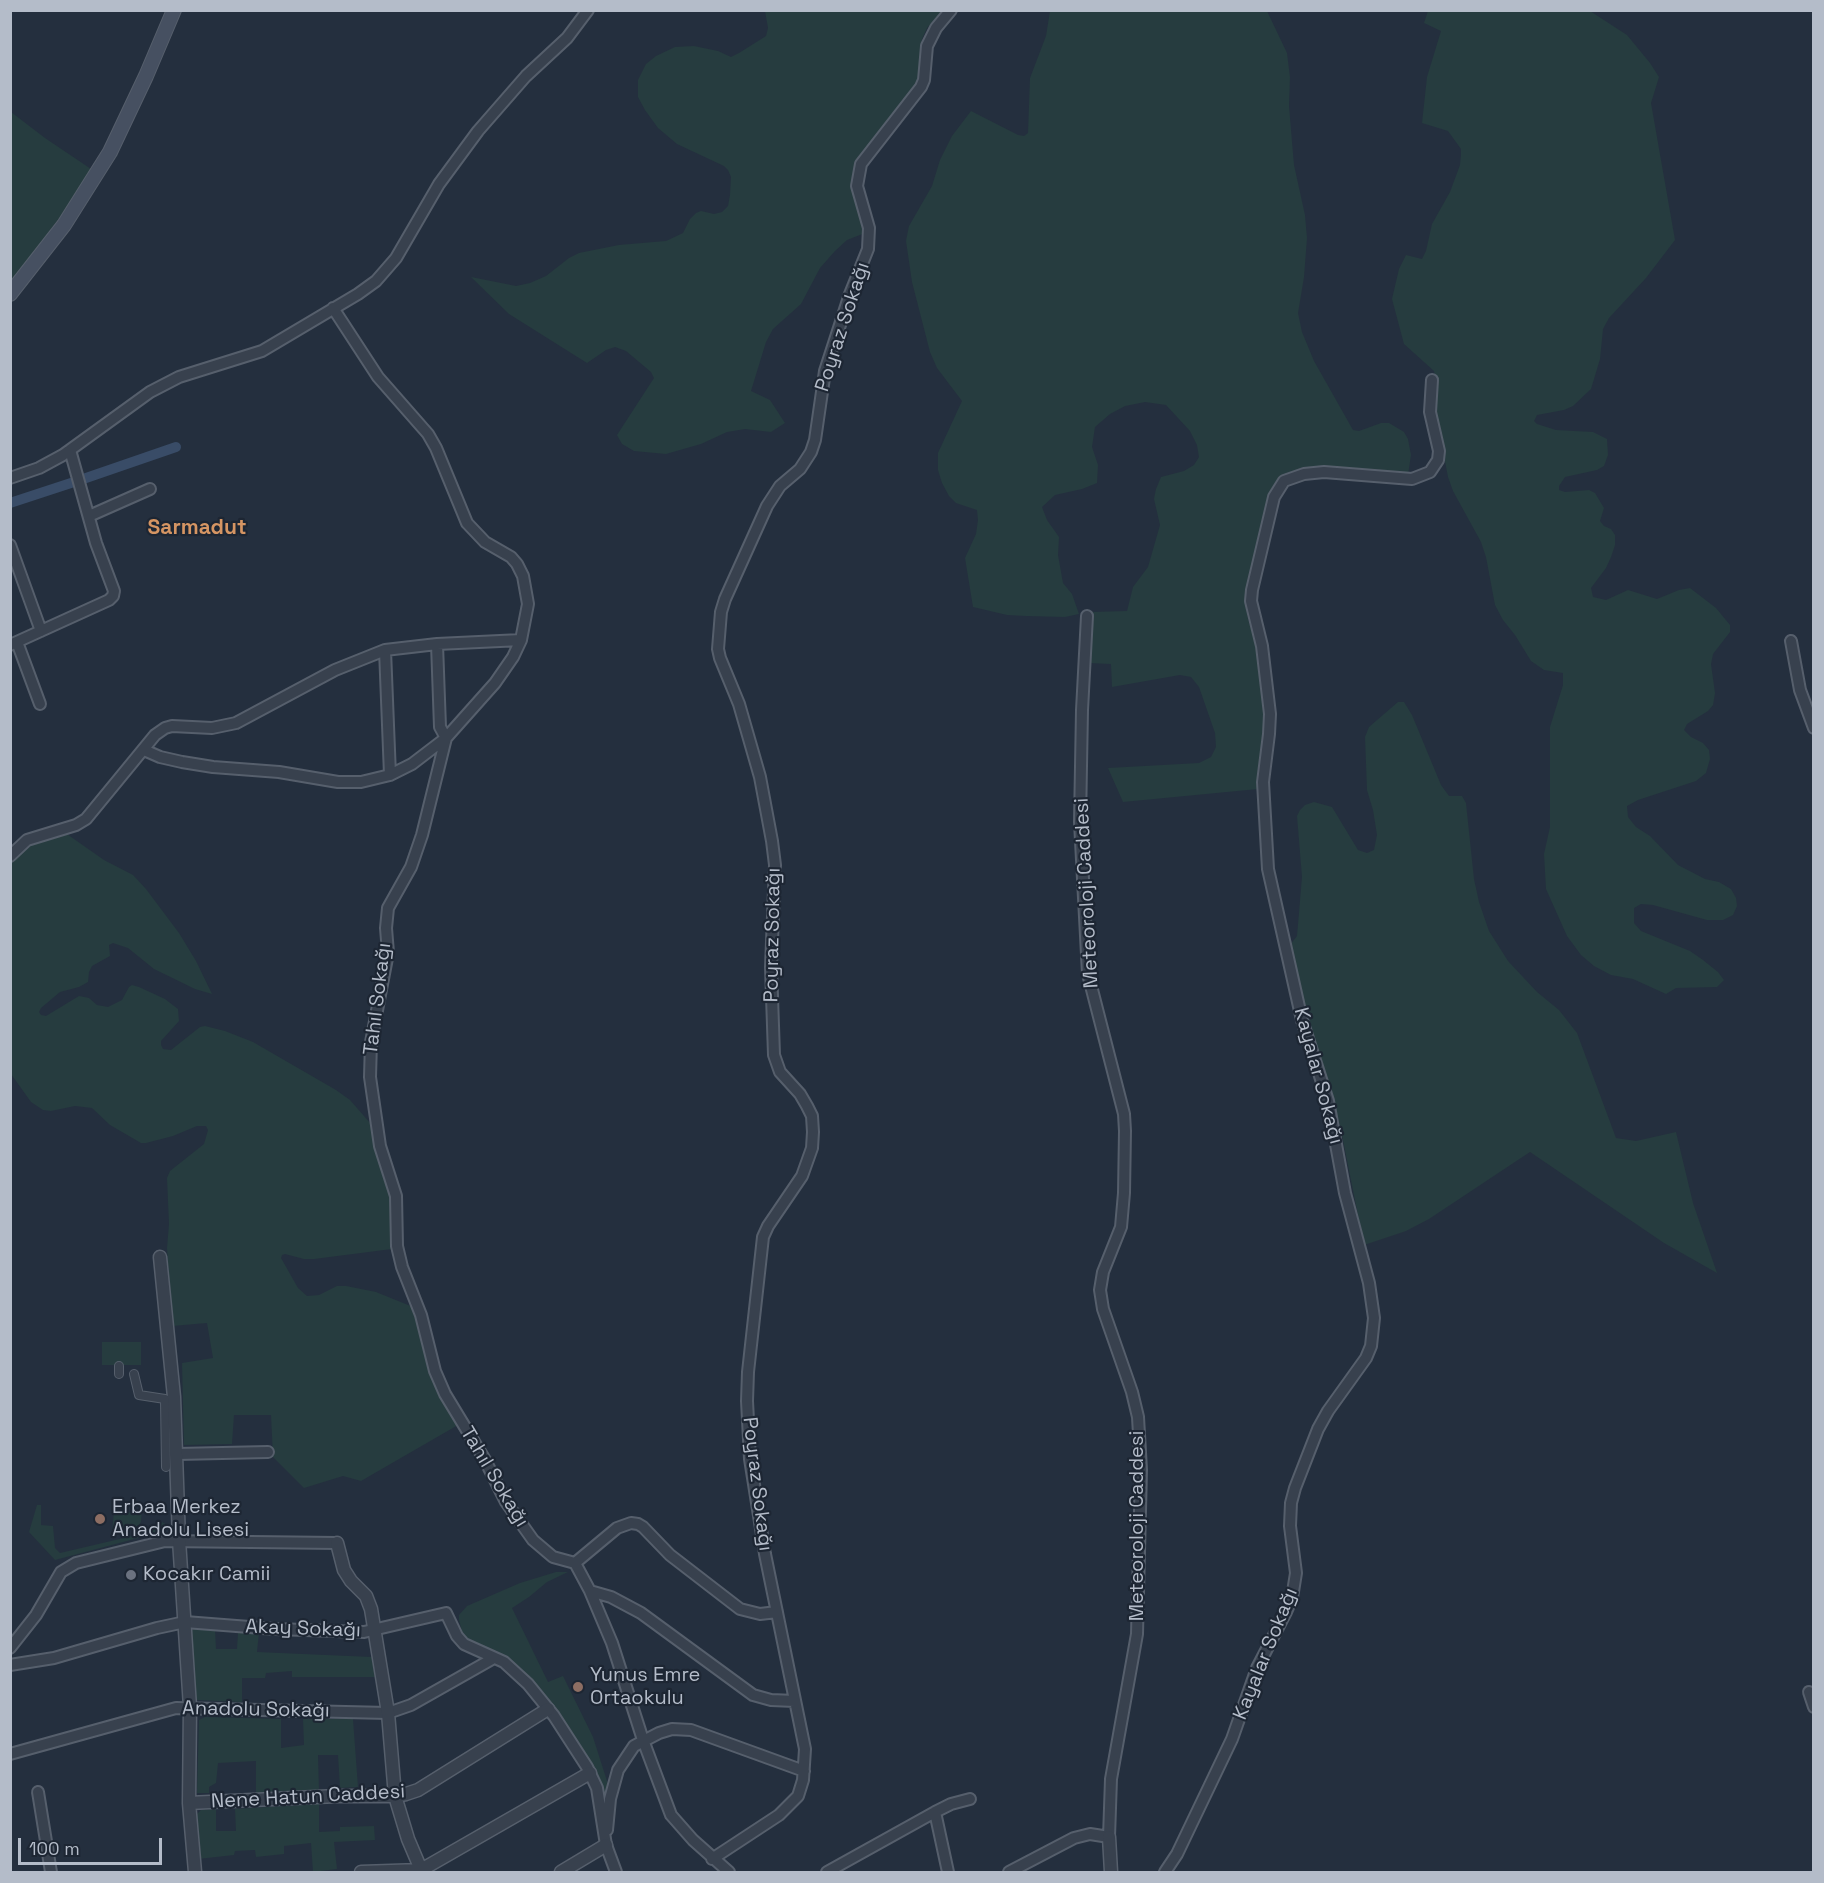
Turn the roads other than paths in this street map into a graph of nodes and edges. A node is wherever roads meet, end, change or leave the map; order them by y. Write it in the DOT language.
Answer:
graph roads {
  1 [pos="174,10"];
  2 [pos="588,10"];
  3 [pos="951,10"];
  4 [pos="10,294"];
  5 [pos="333,308"];
  6 [pos="1432,380"];
  7 [pos="70,450"];
  8 [pos="10,478"];
  9 [pos="150,489"];
  10 [pos="89,516"];
  11 [pos="10,545"];
  12 [pos="1087,616"];
  13 [pos="40,631"];
  14 [pos="521,639"];
  15 [pos="1791,641"];
  16 [pos="14,644"];
  17 [pos="437,644"];
  18 [pos="385,650"];
  19 [pos="40,705"];
  20 [pos="1814,728"];
  21 [pos="446,738"];
  22 [pos="144,750"];
  23 [pos="390,775"];
  24 [pos="10,856"];
  25 [pos="160,1257"];
  26 [pos="134,1374"];
  27 [pos="268,1452"];
  28 [pos="177,1454"];
  29 [pos="166,1467"];
  30 [pos="179,1540"];
  31 [pos="337,1543"];
  32 [pos="574,1563"];
  33 [pos="590,1591"];
  34 [pos="777,1612"];
  35 [pos="184,1622"];
  36 [pos="375,1631"];
  37 [pos="10,1648"];
  38 [pos="494,1658"];
  39 [pos="10,1665"];
  40 [pos="1809,1692"];
  41 [pos="795,1701"];
  42 [pos="190,1707"];
  43 [pos="1814,1707"];
  44 [pos="548,1709"];
  45 [pos="388,1713"];
  46 [pos="643,1740"];
  47 [pos="10,1754"];
  48 [pos="804,1771"];
  49 [pos="590,1773"];
  50 [pos="39,1792"];
  51 [pos="395,1796"];
  52 [pos="970,1799"];
  53 [pos="189,1803"];
  54 [pos="935,1812"];
  55 [pos="1109,1837"];
  56 [pos="606,1845"];
  57 [pos="712,1859"];
  58 [pos="421,1871"];
  59 [pos="51,1872"];
  60 [pos="195,1872"];
  61 [pos="361,1872"];
  62 [pos="561,1872"];
  63 [pos="616,1872"];
  64 [pos="729,1872"];
  65 [pos="828,1872"];
  66 [pos="948,1872"];
  67 [pos="1009,1872"];
  68 [pos="1112,1872"];
  69 [pos="1165,1872"];
  1 -- 4 [label="main road"];
  2 -- 5 [label="street"];
  3 -- 34 [label="street, Poyraz Sokağı"];
  5 -- 7 [label="street"];
  5 -- 14 [label="street, Tahıl Sokağı"];
  6 -- 69 [label="street, Kayalar Sokağı"];
  7 -- 8 [label="street"];
  7 -- 10 [label="street"];
  9 -- 10 [label="street"];
  10 -- 13 [label="street"];
  11 -- 13 [label="street"];
  12 -- 55 [label="street, Meteoroloji Caddesi"];
  13 -- 16 [label="street"];
  14 -- 17 [label="street"];
  14 -- 21 [label="street, Tahıl Sokağı"];
  15 -- 20 [label="street"];
  16 -- 19 [label="street"];
  17 -- 18 [label="street"];
  17 -- 21 [label="street"];
  18 -- 22 [label="street"];
  18 -- 23 [label="street"];
  21 -- 23 [label="street"];
  21 -- 32 [label="street, Tahıl Sokağı"];
  22 -- 23 [label="street"];
  22 -- 24 [label="street"];
  25 -- 28 [label="street"];
  26 -- 29 [label="street"];
  27 -- 28 [label="street"];
  28 -- 30 [label="street"];
  30 -- 31 [label="street"];
  30 -- 35 [label="street"];
  30 -- 37 [label="street"];
  31 -- 36 [label="street"];
  32 -- 33 [label="street"];
  32 -- 34 [label="street"];
  33 -- 41 [label="street"];
  33 -- 46 [label="street"];
  34 -- 41 [label="street, Poyraz Sokağı"];
  35 -- 36 [label="street, Akay Sokağı"];
  35 -- 39 [label="street, Akay Sokağı"];
  35 -- 42 [label="street"];
  36 -- 38 [label="street, Akay Sokağı"];
  36 -- 45 [label="street"];
  38 -- 44 [label="street, Akay Sokağı"];
  38 -- 45 [label="street, Anadolu Sokağı"];
  40 -- 43 [label="street"];
  41 -- 48 [label="street, Poyraz Sokağı"];
  42 -- 45 [label="street, Anadolu Sokağı"];
  42 -- 47 [label="street, Anadolu Sokağı"];
  42 -- 53 [label="street"];
  44 -- 49 [label="street, Akay Sokağı"];
  44 -- 51 [label="street, Nene Hatun Caddesi"];
  45 -- 51 [label="street"];
  46 -- 48 [label="street"];
  46 -- 56 [label="street"];
  46 -- 57 [label="street"];
  48 -- 57 [label="street, Poyraz Sokağı"];
  49 -- 56 [label="street, Akay Sokağı"];
  49 -- 58 [label="street"];
  50 -- 59 [label="street"];
  51 -- 53 [label="street, Nene Hatun Caddesi"];
  51 -- 58 [label="street"];
  52 -- 54 [label="street"];
  53 -- 60 [label="street"];
  54 -- 65 [label="street"];
  54 -- 66 [label="street"];
  55 -- 67 [label="street"];
  55 -- 68 [label="street, Meteoroloji Caddesi"];
  56 -- 62 [label="street"];
  56 -- 63 [label="street"];
  57 -- 64 [label="street"];
  58 -- 61 [label="street"];
}
